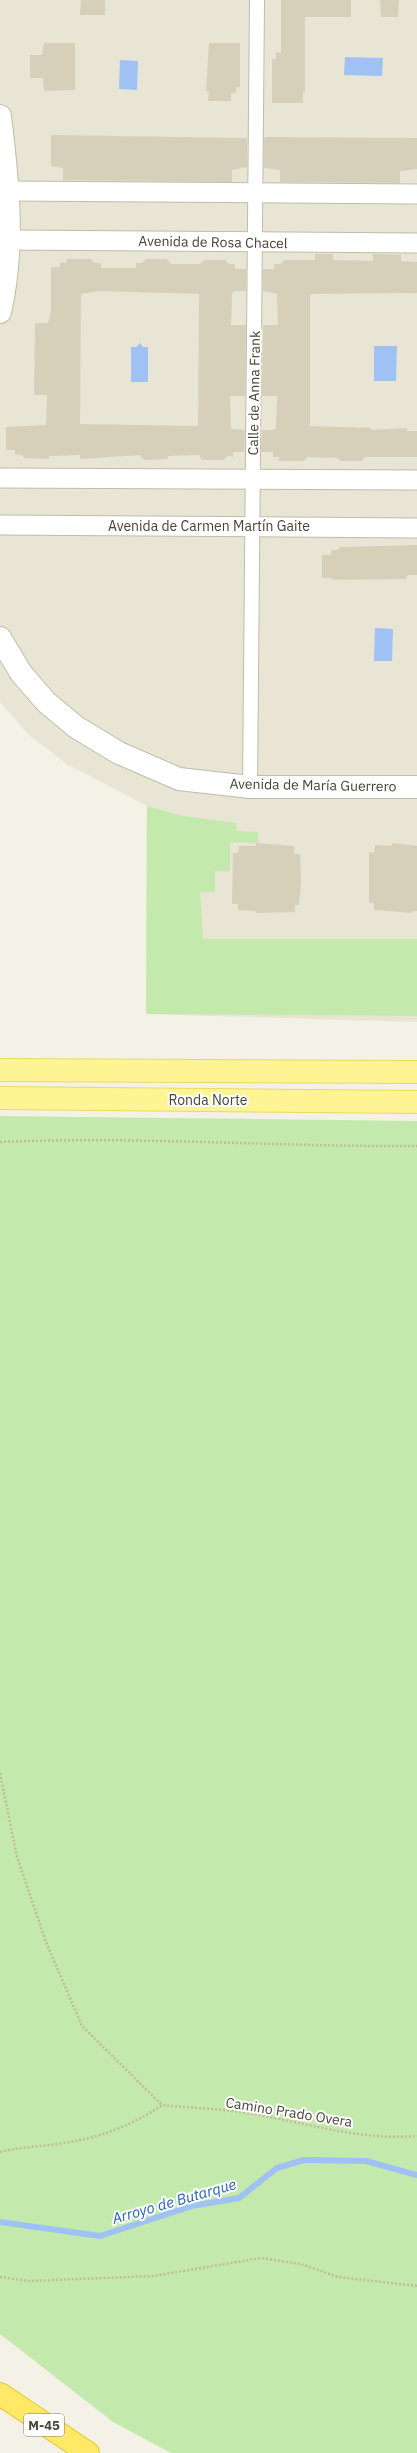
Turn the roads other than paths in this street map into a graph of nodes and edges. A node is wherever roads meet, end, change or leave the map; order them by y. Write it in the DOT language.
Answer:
graph roads {
  1 [pos="257,0"];
  2 [pos="0,116"];
  3 [pos="9,191"];
  4 [pos="255,193"];
  5 [pos="417,194"];
  6 [pos="8,240"];
  7 [pos="255,243"];
  8 [pos="417,243"];
  9 [pos="0,312"];
  10 [pos="0,478"];
  11 [pos="253,479"];
  12 [pos="417,480"];
  13 [pos="0,525"];
  14 [pos="252,526"];
  15 [pos="417,528"];
  16 [pos="0,638"];
  17 [pos="250,787"];
  18 [pos="417,787"];
  19 [pos="0,1070"];
  20 [pos="417,1072"];
  21 [pos="0,1098"];
  22 [pos="417,1102"];
  23 [pos="0,2394"];
  24 [pos="88,2453"];
  1 -- 4 [label="street, Calle de Anna Frank"];
  2 -- 3 [label="street"];
  3 -- 4 [label="street"];
  3 -- 6 [label="street"];
  4 -- 5 [label="street"];
  4 -- 7 [label="street, Calle de Anna Frank"];
  6 -- 7 [label="street, Avenida de Rosa Chacel"];
  6 -- 9 [label="street"];
  7 -- 8 [label="street, Avenida de Rosa Chacel"];
  7 -- 11 [label="street, Calle de Anna Frank"];
  10 -- 11 [label="street"];
  11 -- 12 [label="street"];
  11 -- 14 [label="street, Calle de Anna Frank"];
  13 -- 14 [label="street, Avenida de Carmen Martín Gaite"];
  14 -- 15 [label="street, Avenida de Carmen Martín Gaite"];
  14 -- 17 [label="street, Calle de Anna Frank"];
  16 -- 17 [label="street, Avenida de María Guerrero"];
  17 -- 18 [label="street, Avenida de María Guerrero"];
  19 -- 20 [label="main road, Ronda Norte"];
  21 -- 22 [label="main road, Ronda Norte"];
  23 -- 24 [label="highway, M-45"];
}
